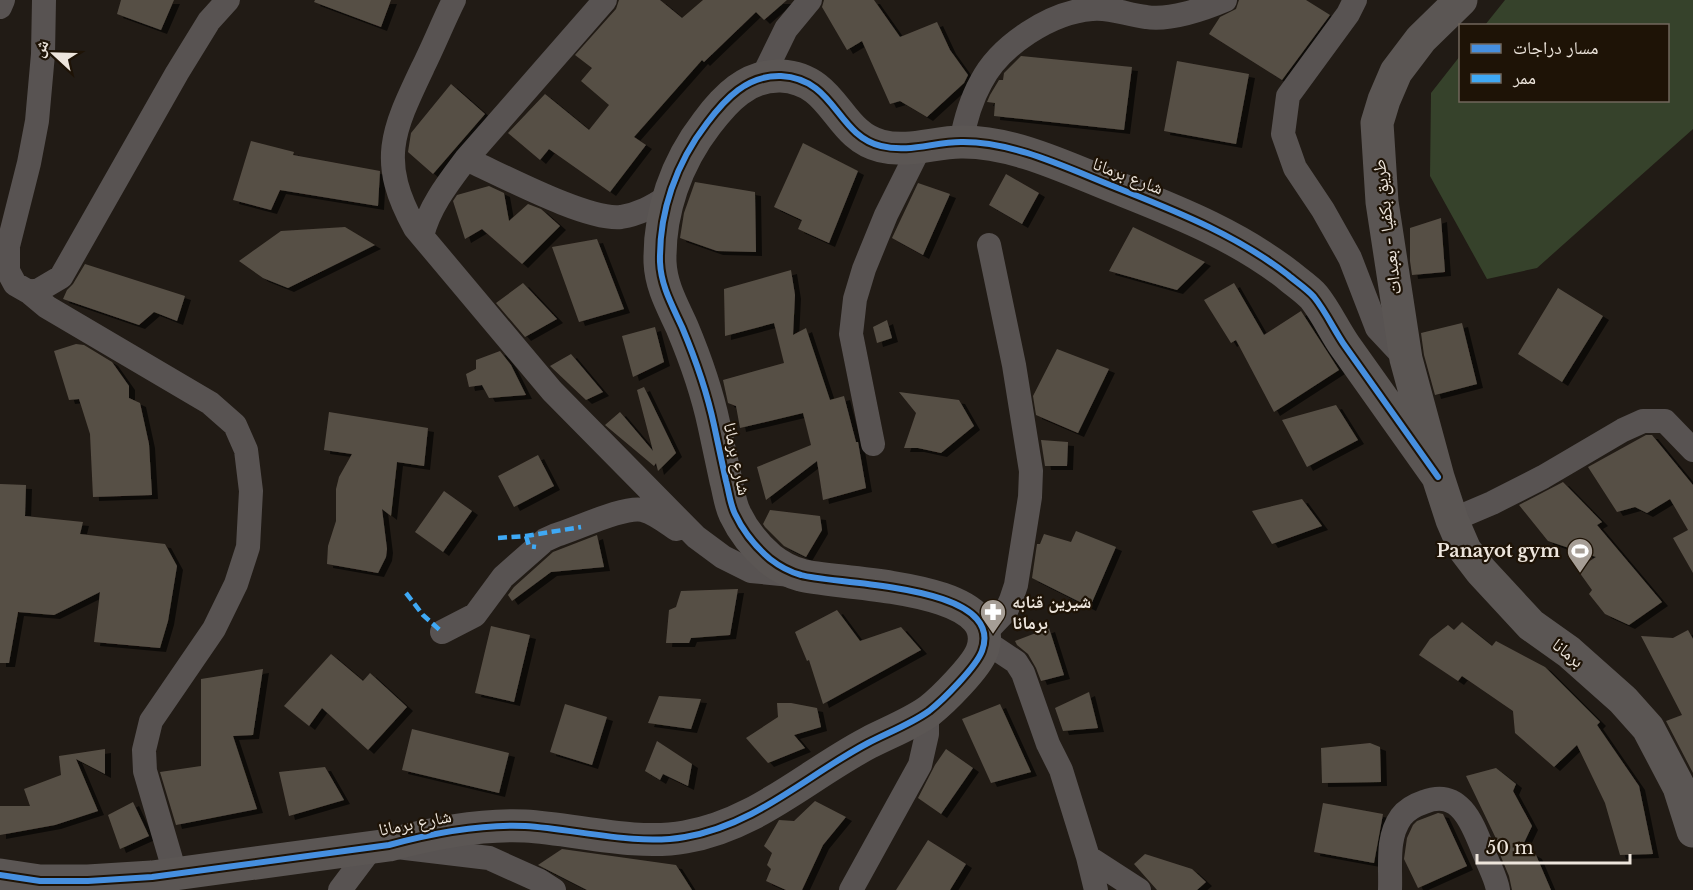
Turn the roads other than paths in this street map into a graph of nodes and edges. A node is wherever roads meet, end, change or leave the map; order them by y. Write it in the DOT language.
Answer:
graph roads {
  1 [pos="3,0"];
  2 [pos="44,0"];
  3 [pos="228,0"];
  4 [pos="454,0"];
  5 [pos="605,0"];
  6 [pos="810,0"];
  7 [pos="1225,0"];
  8 [pos="1355,0"];
  9 [pos="1461,0"];
  10 [pos="0,7"];
  11 [pos="762,78"];
  12 [pos="961,142"];
  13 [pos="920,148"];
  14 [pos="466,159"];
  15 [pos="668,197"];
  16 [pos="422,236"];
  17 [pos="989,246"];
  18 [pos="29,292"];
  19 [pos="1406,359"];
  20 [pos="873,444"];
  21 [pos="1693,450"];
  22 [pos="1438,477"];
  23 [pos="1452,520"];
  24 [pos="752,571"];
  25 [pos="803,576"];
  26 [pos="442,632"];
  27 [pos="984,639"];
  28 [pos="927,712"];
  29 [pos="1693,831"];
  30 [pos="381,846"];
  31 [pos="1088,857"];
  32 [pos="175,873"];
  33 [pos="0,875"];
  34 [pos="340,890"];
  35 [pos="554,890"];
  36 [pos="851,890"];
  37 [pos="1096,890"];
  38 [pos="1139,890"];
  39 [pos="1390,890"];
  40 [pos="1498,890"];
  1 -- 10 [label="street"];
  2 -- 18 [label="street"];
  3 -- 18 [label="street"];
  4 -- 16 [label="street"];
  5 -- 14 [label="street"];
  6 -- 11 [label="street"];
  7 -- 12 [label="street"];
  8 -- 19 [label="street"];
  9 -- 19 [label="street, طريق بكفيا - بعبدات"];
  11 -- 13 [label="street, شارع برمانا"];
  11 -- 15 [label="street, شارع برمانا"];
  12 -- 13 [label="street, شارع برمانا"];
  12 -- 22 [label="street, شارع برمانا"];
  13 -- 20 [label="street"];
  14 -- 15 [label="street"];
  14 -- 16 [label="street"];
  15 -- 25 [label="street, شارع برمانا"];
  16 -- 24 [label="street"];
  17 -- 27 [label="street"];
  18 -- 32 [label="street"];
  19 -- 22 [label="street, طريق بكفيا - بعبدات"];
  21 -- 23 [label="street"];
  22 -- 23 [label="street, برمانا"];
  23 -- 29 [label="street, برمانا"];
  24 -- 25 [label="street"];
  24 -- 26 [label="street"];
  25 -- 27 [label="street, شارع برمانا"];
  27 -- 28 [label="street, شارع برمانا"];
  27 -- 31 [label="street"];
  28 -- 30 [label="street, شارع برمانا"];
  28 -- 36 [label="street"];
  30 -- 32 [label="street, شارع برمانا"];
  30 -- 34 [label="street"];
  30 -- 35 [label="street"];
  31 -- 37 [label="street"];
  31 -- 38 [label="street"];
  32 -- 33 [label="street, شارع برمانا"];
  39 -- 40 [label="street"];
}
